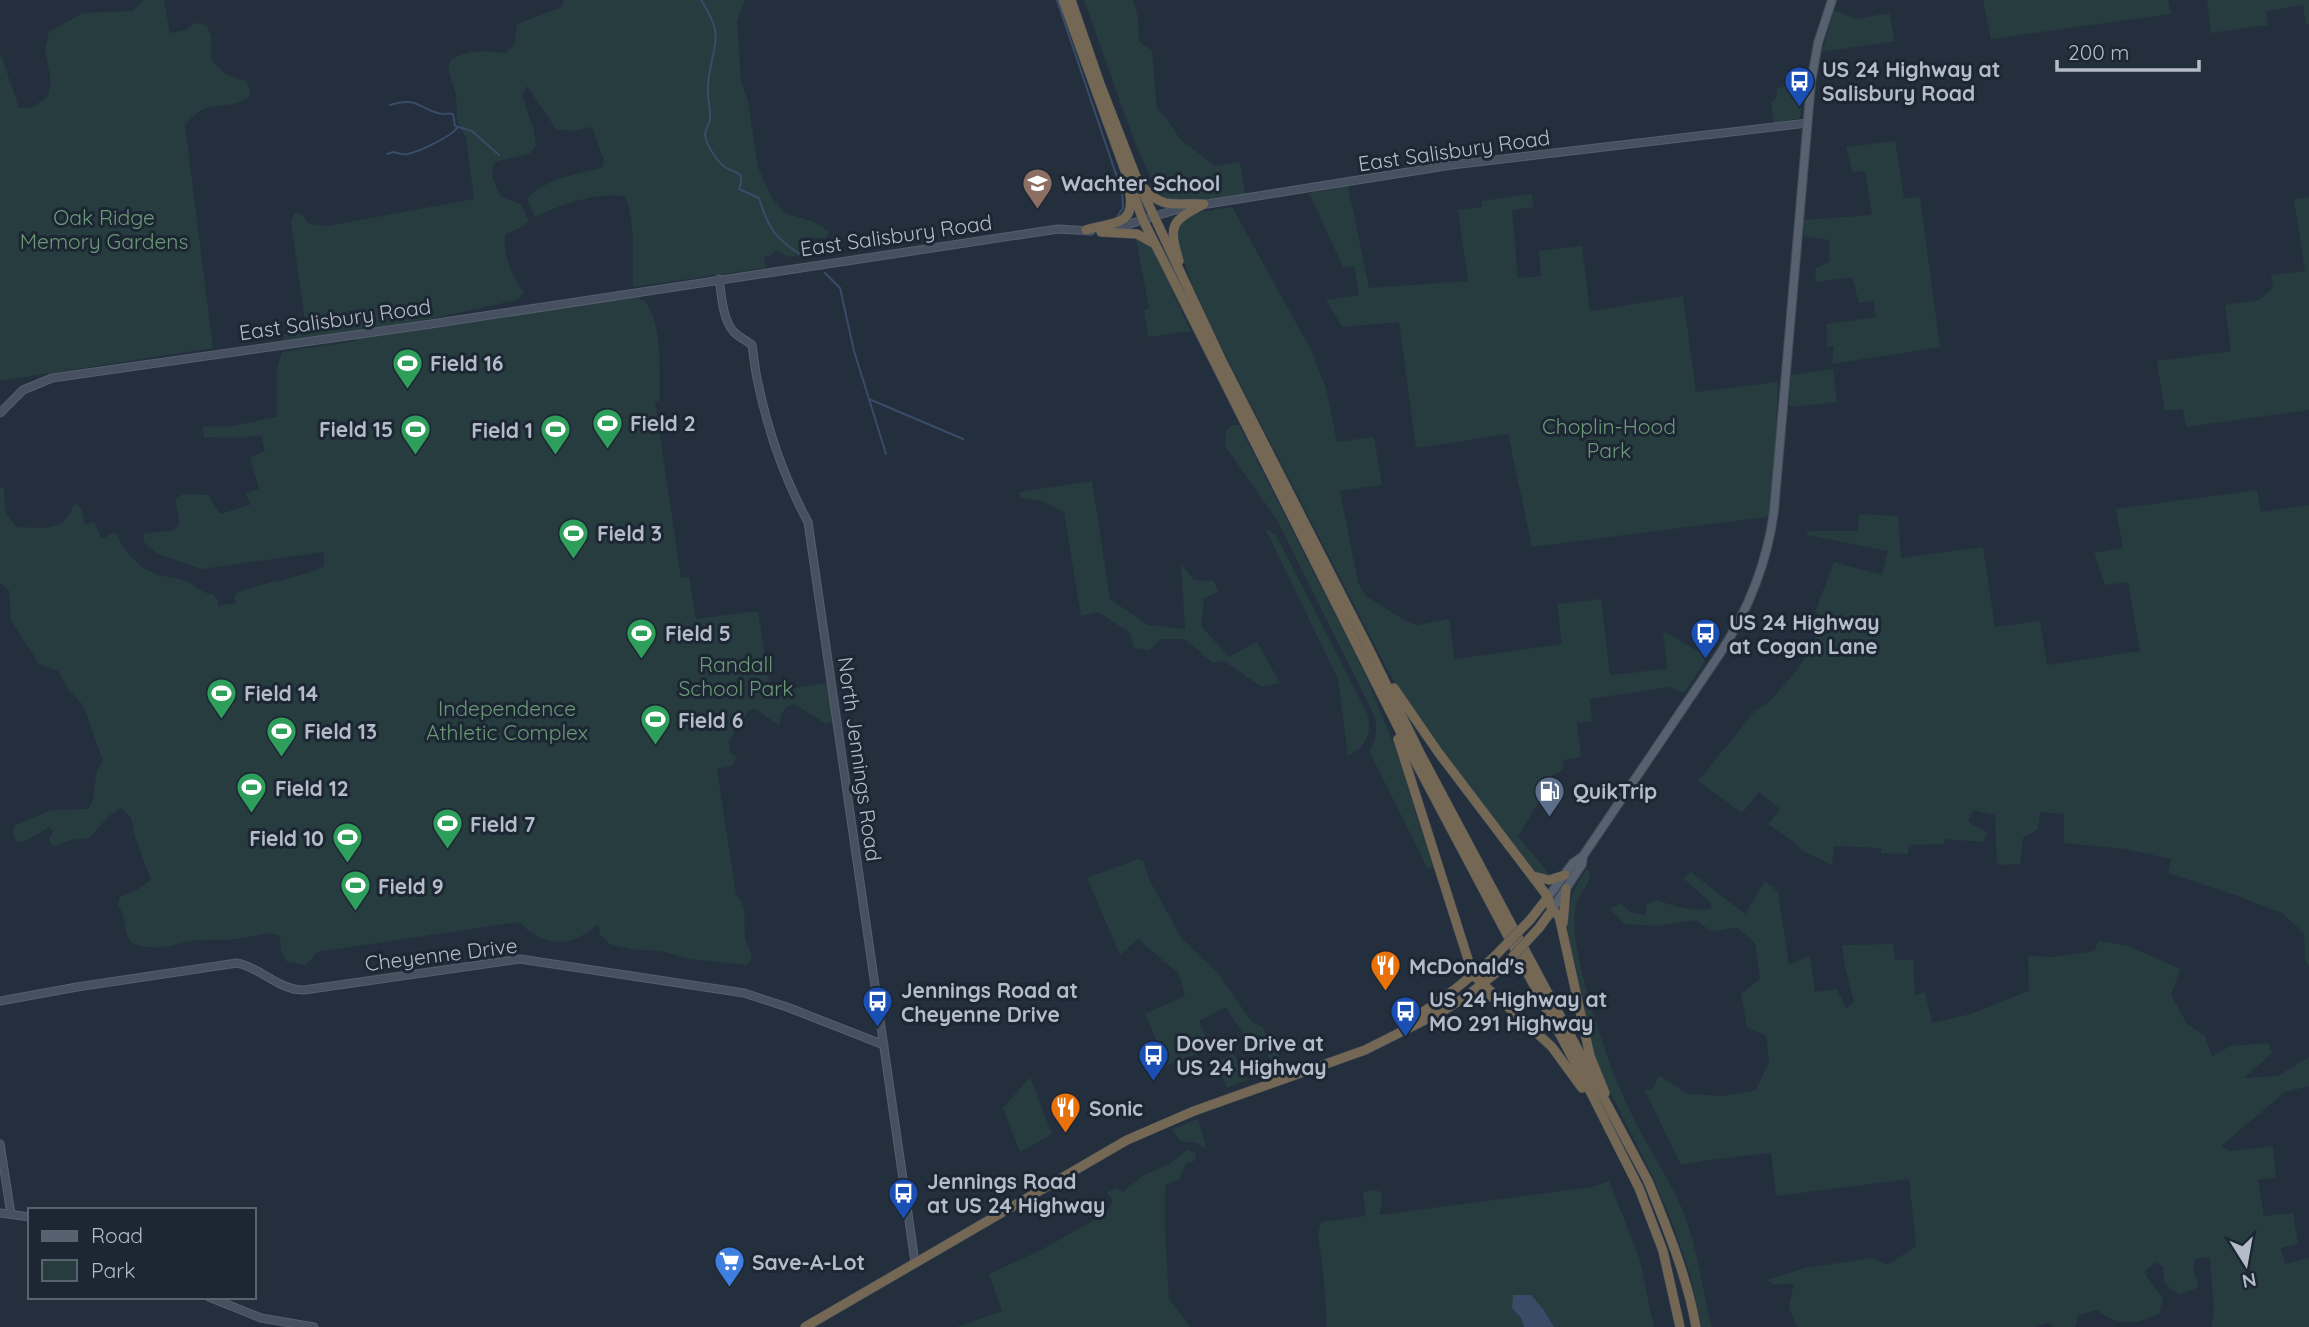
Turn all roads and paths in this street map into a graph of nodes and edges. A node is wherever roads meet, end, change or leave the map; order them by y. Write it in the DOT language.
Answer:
graph roads {
  1 [pos="1063,0"];
  2 [pos="1072,0"];
  3 [pos="1832,0"];
  4 [pos="1807,123"];
  5 [pos="1122,166"];
  6 [pos="1138,182"];
  7 [pos="1204,204"];
  8 [pos="1153,216"];
  9 [pos="1143,220"];
  10 [pos="1086,230"];
  11 [pos="1101,232"];
  12 [pos="1158,252"];
  13 [pos="719,279"];
  14 [pos="1184,283"];
  15 [pos="0,413"];
  16 [pos="1365,640"];
  17 [pos="1381,695"];
  18 [pos="1583,856"];
  19 [pos="1564,875"];
  20 [pos="1532,876"];
  21 [pos="1566,889"];
  22 [pos="1548,897"];
  23 [pos="1552,910"];
  24 [pos="1564,935"];
  25 [pos="1469,978"];
  26 [pos="1482,984"];
  27 [pos="1467,996"];
  28 [pos="1497,998"];
  29 [pos="0,1001"];
  30 [pos="1410,1025"];
  31 [pos="884,1045"];
  32 [pos="1609,1109"];
  33 [pos="1610,1130"];
  34 [pos="0,1144"];
  35 [pos="0,1213"];
  36 [pos="11,1214"];
  37 [pos="28,1217"];
  38 [pos="915,1262"];
  39 [pos="214,1299"];
  40 [pos="314,1327"];
  41 [pos="805,1327"];
  42 [pos="1680,1327"];
  43 [pos="1696,1327"];
  1 -- 5 [label="highway"];
  2 -- 6 [label="highway"];
  3 -- 4 [label="main road"];
  4 -- 7 [label="street, East Salisbury Road"];
  4 -- 18 [label="main road"];
  5 -- 9 [label="highway"];
  5 -- 10 [label="highway"];
  6 -- 7 [label="highway"];
  6 -- 8 [label="highway"];
  7 -- 8 [label="street, East Salisbury Road"];
  7 -- 14 [label="highway"];
  8 -- 9 [label="street, East Salisbury Road"];
  8 -- 14 [label="highway"];
  9 -- 11 [label="street, East Salisbury Road"];
  9 -- 12 [label="highway"];
  10 -- 11 [label="street, East Salisbury Road"];
  10 -- 13 [label="street, East Salisbury Road"];
  11 -- 12 [label="highway"];
  12 -- 17 [label="highway"];
  13 -- 15 [label="street, East Salisbury Road"];
  13 -- 31 [label="street, North Jennings Road"];
  14 -- 16 [label="highway"];
  16 -- 20 [label="highway"];
  16 -- 32 [label="highway"];
  17 -- 25 [label="highway"];
  17 -- 33 [label="highway"];
  18 -- 19 [label="main road"];
  18 -- 21 [label="main road"];
  19 -- 20 [label="highway"];
  19 -- 22 [label="main road"];
  20 -- 22 [label="highway"];
  21 -- 23 [label="main road"];
  21 -- 24 [label="highway"];
  22 -- 23 [label="highway"];
  22 -- 25 [label="highway, bridge"];
  23 -- 24 [label="highway"];
  23 -- 26 [label="highway, bridge"];
  24 -- 32 [label="highway"];
  25 -- 26 [label="highway"];
  25 -- 30 [label="highway"];
  26 -- 27 [label="highway"];
  26 -- 28 [label="highway"];
  27 -- 28 [label="highway"];
  27 -- 30 [label="highway"];
  28 -- 33 [label="highway"];
  29 -- 31 [label="street, Cheyenne Drive"];
  30 -- 38 [label="highway"];
  31 -- 38 [label="street, North Jennings Road"];
  32 -- 43 [label="highway"];
  33 -- 42 [label="highway"];
  34 -- 36 [label="street"];
  35 -- 36 [label="street"];
  36 -- 37 [label="street"];
  38 -- 41 [label="highway"];
  39 -- 40 [label="street"];
}
